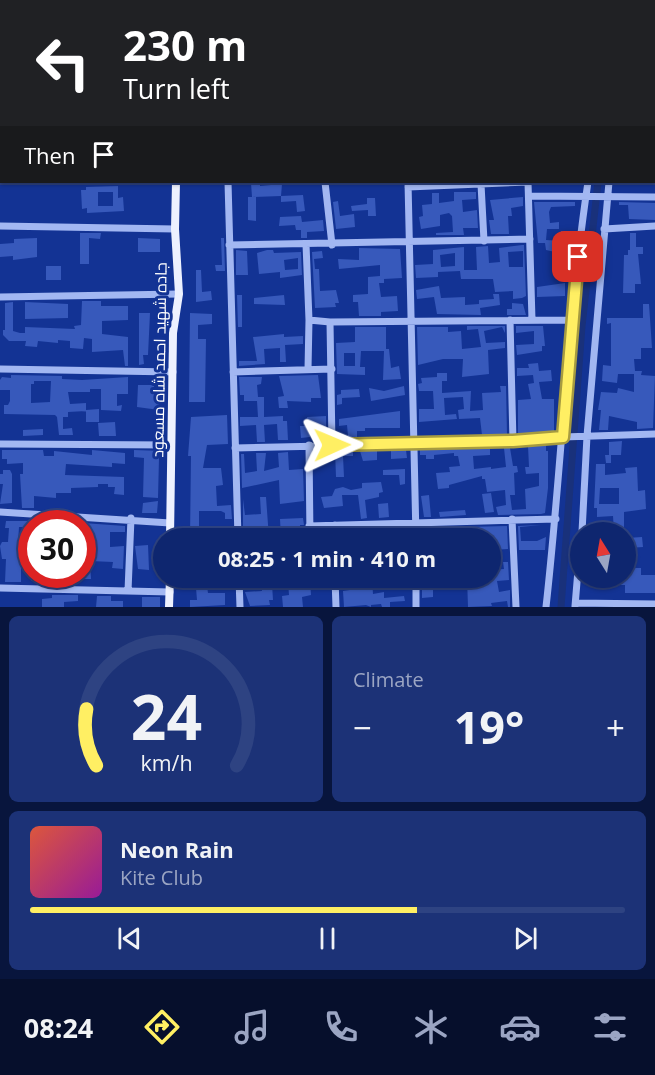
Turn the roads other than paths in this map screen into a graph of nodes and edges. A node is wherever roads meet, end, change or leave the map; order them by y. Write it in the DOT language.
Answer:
graph roads {
  1 [pos="176,183"];
  2 [pos="228,183"];
  3 [pos="325,183"];
  4 [pos="504,183"];
  5 [pos="528,183"];
  6 [pos="588,183"];
  7 [pos="609,183"];
  8 [pos="408,184"];
  9 [pos="481,184"];
  10 [pos="529,196"];
  11 [pos="589,196"];
  12 [pos="605,196"];
  13 [pos="655,197"];
  14 [pos="0,226"];
  15 [pos="655,226"];
  16 [pos="175,229"];
  17 [pos="604,229"];
  18 [pos="530,239"];
  19 [pos="484,241"];
  20 [pos="410,243"];
  21 [pos="306,244"];
  22 [pos="229,245"];
  23 [pos="332,245"];
  24 [pos="179,294"];
  25 [pos="0,297"];
  26 [pos="309,320"];
  27 [pos="510,320"];
  28 [pos="532,320"];
  29 [pos="571,320"];
  30 [pos="330,322"];
  31 [pos="412,322"];
  32 [pos="0,369"];
  33 [pos="308,369"];
  34 [pos="332,369"];
  35 [pos="172,372"];
  36 [pos="233,372"];
  37 [pos="655,434"];
  38 [pos="583,436"];
  39 [pos="567,437"];
  40 [pos="513,441"];
  41 [pos="0,444"];
  42 [pos="414,444"];
  43 [pos="171,445"];
  44 [pos="332,445"];
  45 [pos="309,446"];
  46 [pos="235,448"];
  47 [pos="0,512"];
  48 [pos="131,518"];
  49 [pos="512,519"];
  50 [pos="556,519"];
  51 [pos="582,522"];
  52 [pos="170,523"];
  53 [pos="416,523"];
  54 [pos="335,525"];
  55 [pos="309,526"];
  56 [pos="170,528"];
  57 [pos="238,528"];
  58 [pos="416,528"];
  59 [pos="0,588"];
  60 [pos="170,588"];
  61 [pos="239,588"];
  62 [pos="335,588"];
  63 [pos="416,588"];
  64 [pos="576,588"];
  65 [pos="128,591"];
  66 [pos="170,592"];
  67 [pos="655,604"];
  68 [pos="575,605"];
  69 [pos="624,606"];
  70 [pos="169,607"];
  71 [pos="240,607"];
  72 [pos="336,607"];
  73 [pos="416,607"];
  74 [pos="516,607"];
  75 [pos="546,607"];
  1 -- 16 [label="main road, جاده شهيد احمد شاه مسعود"];
  2 -- 22 [label="street"];
  3 -- 23 [label="street"];
  4 -- 9 [label="street"];
  5 -- 10 [label="street"];
  6 -- 11 [label="street"];
  7 -- 12 [label="street"];
  8 -- 9 [label="street"];
  8 -- 20 [label="street"];
  9 -- 19 [label="street"];
  10 -- 11 [label="street"];
  10 -- 18 [label="street"];
  11 -- 12 [label="street"];
  11 -- 29 [label="street"];
  12 -- 13 [label="street"];
  12 -- 17 [label="street"];
  14 -- 16 [label="street"];
  15 -- 17 [label="street"];
  16 -- 24 [label="main road, جاده شهيد احمد شاه مسعود"];
  17 -- 38 [label="street"];
  18 -- 19 [label="street"];
  18 -- 28 [label="street"];
  19 -- 20 [label="street"];
  20 -- 23 [label="street"];
  20 -- 31 [label="street"];
  21 -- 22 [label="street"];
  21 -- 23 [label="street"];
  21 -- 26 [label="street"];
  22 -- 36 [label="street"];
  24 -- 25 [label="street"];
  24 -- 35 [label="main road, جاده شهيد احمد شاه مسعود"];
  26 -- 30 [label="street"];
  26 -- 33 [label="street"];
  27 -- 28 [label="street"];
  27 -- 31 [label="street"];
  27 -- 40 [label="street"];
  28 -- 29 [label="street"];
  29 -- 39 [label="street"];
  30 -- 31 [label="street"];
  30 -- 34 [label="street"];
  31 -- 42 [label="street"];
  32 -- 35 [label="street"];
  33 -- 34 [label="street"];
  33 -- 36 [label="street"];
  34 -- 44 [label="street"];
  35 -- 43 [label="main road, جاده شهيد احمد شاه مسعود"];
  36 -- 46 [label="street"];
  37 -- 38 [label="street"];
  38 -- 39 [label="street"];
  38 -- 51 [label="street"];
  39 -- 40 [label="street"];
  39 -- 50 [label="street"];
  40 -- 42 [label="street"];
  41 -- 43 [label="street"];
  42 -- 44 [label="street"];
  42 -- 53 [label="street"];
  43 -- 52 [label="main road, جاده شهيد احمد شاه مسعود"];
  44 -- 45 [label="street"];
  45 -- 46 [label="street"];
  45 -- 55 [label="street"];
  46 -- 57 [label="street"];
  47 -- 48 [label="street"];
  48 -- 52 [label="street"];
  48 -- 65 [label="street"];
  49 -- 50 [label="street"];
  49 -- 53 [label="street"];
  49 -- 74 [label="street"];
  50 -- 75 [label="street"];
  52 -- 56 [label="main road, جاده شهيد احمد شاه مسعود"];
  53 -- 54 [label="street"];
  53 -- 58 [label="street"];
  54 -- 55 [label="street"];
  59 -- 65 [label="street"];
  60 -- 66 [label="main road"];
  61 -- 71 [label="street"];
  62 -- 72 [label="street"];
  63 -- 73 [label="street"];
  64 -- 68 [label="street"];
  65 -- 66 [label="street"];
  66 -- 70 [label="main road"];
  67 -- 69 [label="street"];
  68 -- 69 [label="street"];
}
